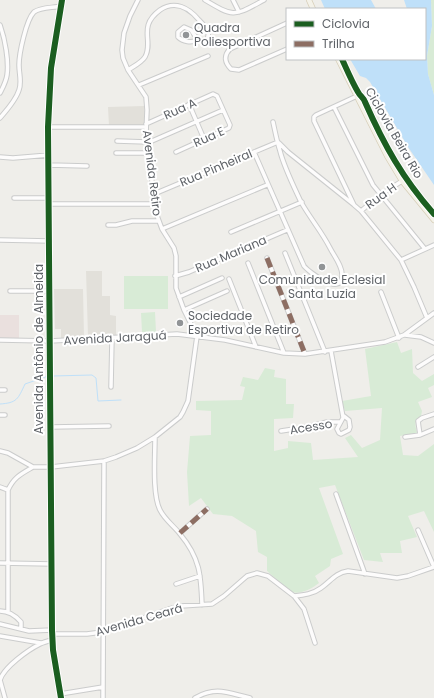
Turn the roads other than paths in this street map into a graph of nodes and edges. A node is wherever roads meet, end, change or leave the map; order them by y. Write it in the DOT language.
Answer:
graph roads {
  1 [pos="62,0"];
  2 [pos="138,0"];
  3 [pos="205,0"];
  4 [pos="233,0"];
  5 [pos="264,0"];
  6 [pos="61,6"];
  7 [pos="239,12"];
  8 [pos="286,23"];
  9 [pos="0,26"];
  10 [pos="198,40"];
  11 [pos="286,49"];
  12 [pos="208,56"];
  13 [pos="339,60"];
  14 [pos="128,70"];
  15 [pos="139,85"];
  16 [pos="0,93"];
  17 [pos="214,94"];
  18 [pos="357,96"];
  19 [pos="189,104"];
  20 [pos="334,107"];
  21 [pos="223,110"];
  22 [pos="0,118"];
  23 [pos="196,121"];
  24 [pos="272,122"];
  25 [pos="146,125"];
  26 [pos="48,127"];
  27 [pos="204,139"];
  28 [pos="117,141"];
  29 [pos="147,142"];
  30 [pos="278,142"];
  31 [pos="176,152"];
  32 [pos="254,152"];
  33 [pos="116,153"];
  34 [pos="148,153"];
  35 [pos="49,155"];
  36 [pos="0,157"];
  37 [pos="49,165"];
  38 [pos="87,166"];
  39 [pos="402,181"];
  40 [pos="267,185"];
  41 [pos="154,194"];
  42 [pos="380,195"];
  43 [pos="14,198"];
  44 [pos="49,198"];
  45 [pos="302,202"];
  46 [pos="49,204"];
  47 [pos="154,204"];
  48 [pos="354,205"];
  49 [pos="279,211"];
  50 [pos="361,211"];
  51 [pos="434,220"];
  52 [pos="158,221"];
  53 [pos="108,225"];
  54 [pos="162,229"];
  55 [pos="287,230"];
  56 [pos="231,232"];
  57 [pos="0,240"];
  58 [pos="50,240"];
  59 [pos="434,245"];
  60 [pos="425,249"];
  61 [pos="285,253"];
  62 [pos="267,258"];
  63 [pos="401,260"];
  64 [pos="248,263"];
  65 [pos="175,276"];
  66 [pos="222,278"];
  67 [pos="229,279"];
  68 [pos="10,291"];
  69 [pos="50,291"];
  70 [pos="227,291"];
  71 [pos="381,292"];
  72 [pos="178,297"];
  73 [pos="184,310"];
  74 [pos="434,313"];
  75 [pos="427,318"];
  76 [pos="404,335"];
  77 [pos="197,336"];
  78 [pos="112,338"];
  79 [pos="399,338"];
  80 [pos="0,340"];
  81 [pos="50,341"];
  82 [pos="434,343"];
  83 [pos="256,347"];
  84 [pos="331,351"];
  85 [pos="325,352"];
  86 [pos="284,353"];
  87 [pos="305,354"];
  88 [pos="434,357"];
  89 [pos="418,367"];
  90 [pos="111,387"];
  91 [pos="434,414"];
  92 [pos="0,415"];
  93 [pos="5,415"];
  94 [pos="343,417"];
  95 [pos="340,422"];
  96 [pos="108,426"];
  97 [pos="51,427"];
  98 [pos="434,429"];
  99 [pos="281,431"];
  100 [pos="420,435"];
  101 [pos="155,437"];
  102 [pos="405,437"];
  103 [pos="0,451"];
  104 [pos="104,461"];
  105 [pos="33,467"];
  106 [pos="51,467"];
  107 [pos="0,487"];
  108 [pos="8,490"];
  109 [pos="336,494"];
  110 [pos="207,508"];
  111 [pos="418,530"];
  112 [pos="180,533"];
  113 [pos="0,563"];
  114 [pos="7,563"];
  115 [pos="52,564"];
  116 [pos="434,567"];
  117 [pos="365,574"];
  118 [pos="200,576"];
  119 [pos="176,584"];
  120 [pos="294,596"];
  121 [pos="202,605"];
  122 [pos="0,611"];
  123 [pos="8,611"];
  124 [pos="0,624"];
  125 [pos="21,628"];
  126 [pos="52,632"];
  127 [pos="102,632"];
  128 [pos="0,636"];
  129 [pos="52,640"];
  130 [pos="41,643"];
  131 [pos="315,643"];
  132 [pos="103,687"];
  133 [pos="60,696"];
  134 [pos="5,698"];
  135 [pos="103,698"];
  136 [pos="195,698"];
  137 [pos="250,698"];
  1 -- 6 [label="street, Avenida Antônio de Almeida"];
  2 -- 14 [label="street, Avenida Retiro"];
  3 -- 7 [label="street"];
  4 -- 7 [label="street"];
  5 -- 7 [label="street"];
  6 -- 22 [label="street"];
  6 -- 26 [label="street, Avenida Antônio de Almeida"];
  8 -- 11 [label="street"];
  9 -- 16 [label="street"];
  10 -- 10 [label="street"];
  10 -- 14 [label="street"];
  12 -- 15 [label="street"];
  13 -- 18 [label="main road"];
  14 -- 15 [label="street, Avenida Retiro"];
  15 -- 25 [label="street, Avenida Retiro"];
  17 -- 19 [label="street, Rua A"];
  17 -- 21 [label="street, Rua E"];
  18 -- 20 [label="street"];
  18 -- 39 [label="main road"];
  19 -- 23 [label="street"];
  19 -- 25 [label="street, Rua A"];
  20 -- 42 [label="street"];
  20 -- 48 [label="street"];
  21 -- 23 [label="street"];
  21 -- 27 [label="street, Rua E"];
  23 -- 27 [label="street"];
  23 -- 29 [label="street"];
  24 -- 30 [label="street"];
  25 -- 26 [label="street"];
  25 -- 29 [label="street, Avenida Retiro"];
  26 -- 35 [label="street, Avenida Antônio de Almeida"];
  27 -- 31 [label="street, Rua E"];
  28 -- 29 [label="street"];
  29 -- 34 [label="street, Avenida Retiro"];
  30 -- 32 [label="street, Rua Pinheiral"];
  30 -- 45 [label="street"];
  30 -- 48 [label="street"];
  32 -- 40 [label="street"];
  32 -- 41 [label="street, Rua Pinheiral"];
  33 -- 34 [label="street"];
  34 -- 41 [label="street, Avenida Retiro"];
  35 -- 36 [label="street"];
  35 -- 37 [label="street, Avenida Antônio de Almeida"];
  37 -- 38 [label="street"];
  37 -- 44 [label="street, Avenida Antônio de Almeida"];
  39 -- 42 [label="street, Rua H"];
  39 -- 51 [label="main road"];
  40 -- 49 [label="street"];
  40 -- 54 [label="street"];
  41 -- 47 [label="street, Avenida Retiro"];
  42 -- 50 [label="street, Rua H"];
  42 -- 60 [label="street"];
  43 -- 44 [label="street"];
  44 -- 46 [label="street, Avenida Antônio de Almeida"];
  45 -- 49 [label="street"];
  45 -- 55 [label="street"];
  46 -- 47 [label="street"];
  46 -- 58 [label="street, Avenida Antônio de Almeida"];
  47 -- 52 [label="street, Avenida Retiro"];
  48 -- 50 [label="street"];
  49 -- 55 [label="street"];
  49 -- 56 [label="street"];
  50 -- 63 [label="street"];
  52 -- 53 [label="street"];
  52 -- 54 [label="street, Avenida Retiro"];
  54 -- 65 [label="street, Avenida Retiro"];
  55 -- 65 [label="street, Rua Mariana"];
  57 -- 58 [label="street"];
  58 -- 69 [label="street, Avenida Antônio de Almeida"];
  59 -- 60 [label="street"];
  60 -- 63 [label="street"];
  61 -- 85 [label="street"];
  62 -- 87 [label="street"];
  63 -- 75 [label="street"];
  64 -- 86 [label="street"];
  65 -- 72 [label="street, Avenida Retiro"];
  66 -- 72 [label="street"];
  67 -- 83 [label="street"];
  68 -- 69 [label="street"];
  69 -- 81 [label="street, Avenida Antônio de Almeida"];
  70 -- 73 [label="street"];
  71 -- 79 [label="street"];
  72 -- 73 [label="street, Avenida Retiro"];
  73 -- 77 [label="street, Avenida Retiro"];
  74 -- 75 [label="street, Avenida Jaraguá"];
  75 -- 76 [label="street, Avenida Jaraguá"];
  76 -- 79 [label="street, Avenida Jaraguá"];
  76 -- 82 [label="street"];
  77 -- 78 [label="street, Avenida Jaraguá"];
  77 -- 83 [label="street, Avenida Jaraguá"];
  77 -- 101 [label="street"];
  78 -- 81 [label="street, Avenida Jaraguá"];
  78 -- 90 [label="street"];
  79 -- 84 [label="street, Avenida Jaraguá"];
  80 -- 81 [label="street, Avenida Jaraguá"];
  81 -- 97 [label="street, Avenida Antônio de Almeida"];
  83 -- 86 [label="street, Avenida Jaraguá"];
  84 -- 85 [label="street, Avenida Jaraguá"];
  84 -- 94 [label="street"];
  85 -- 87 [label="street, Avenida Jaraguá"];
  86 -- 87 [label="street, Avenida Jaraguá"];
  88 -- 89 [label="street"];
  91 -- 100 [label="street"];
  92 -- 93 [label="street"];
  94 -- 95 [label="street"];
  94 -- 95 [label="street"];
  95 -- 99 [label="street, Acesso"];
  96 -- 97 [label="street"];
  97 -- 106 [label="street, Avenida Antônio de Almeida"];
  98 -- 100 [label="street"];
  100 -- 102 [label="street"];
  101 -- 104 [label="street"];
  101 -- 112 [label="street"];
  103 -- 105 [label="street"];
  104 -- 106 [label="street"];
  104 -- 127 [label="street"];
  105 -- 106 [label="street"];
  105 -- 108 [label="street"];
  106 -- 115 [label="street, Avenida Antônio de Almeida"];
  107 -- 108 [label="street"];
  108 -- 114 [label="street"];
  109 -- 117 [label="street"];
  110 -- 112 [label="street"];
  111 -- 116 [label="street"];
  112 -- 118 [label="street"];
  113 -- 114 [label="street"];
  114 -- 115 [label="street"];
  114 -- 123 [label="street"];
  115 -- 126 [label="street, Avenida Antônio de Almeida"];
  116 -- 117 [label="street"];
  117 -- 120 [label="street"];
  118 -- 119 [label="street"];
  118 -- 121 [label="street"];
  120 -- 121 [label="street, Avenida Ceará"];
  120 -- 131 [label="street, Avenida Ceará"];
  121 -- 127 [label="street, Avenida Ceará"];
  122 -- 123 [label="street"];
  123 -- 125 [label="street"];
  124 -- 125 [label="street, Avenida Ceará"];
  125 -- 126 [label="street, Avenida Ceará"];
  126 -- 127 [label="street, Avenida Ceará"];
  126 -- 129 [label="street, Avenida Antônio de Almeida"];
  127 -- 132 [label="street"];
  128 -- 130 [label="street"];
  129 -- 130 [label="street"];
  129 -- 133 [label="street, Avenida Antônio de Almeida"];
  130 -- 134 [label="street"];
  132 -- 133 [label="street"];
  132 -- 135 [label="street"];
  136 -- 137 [label="street"];
}
